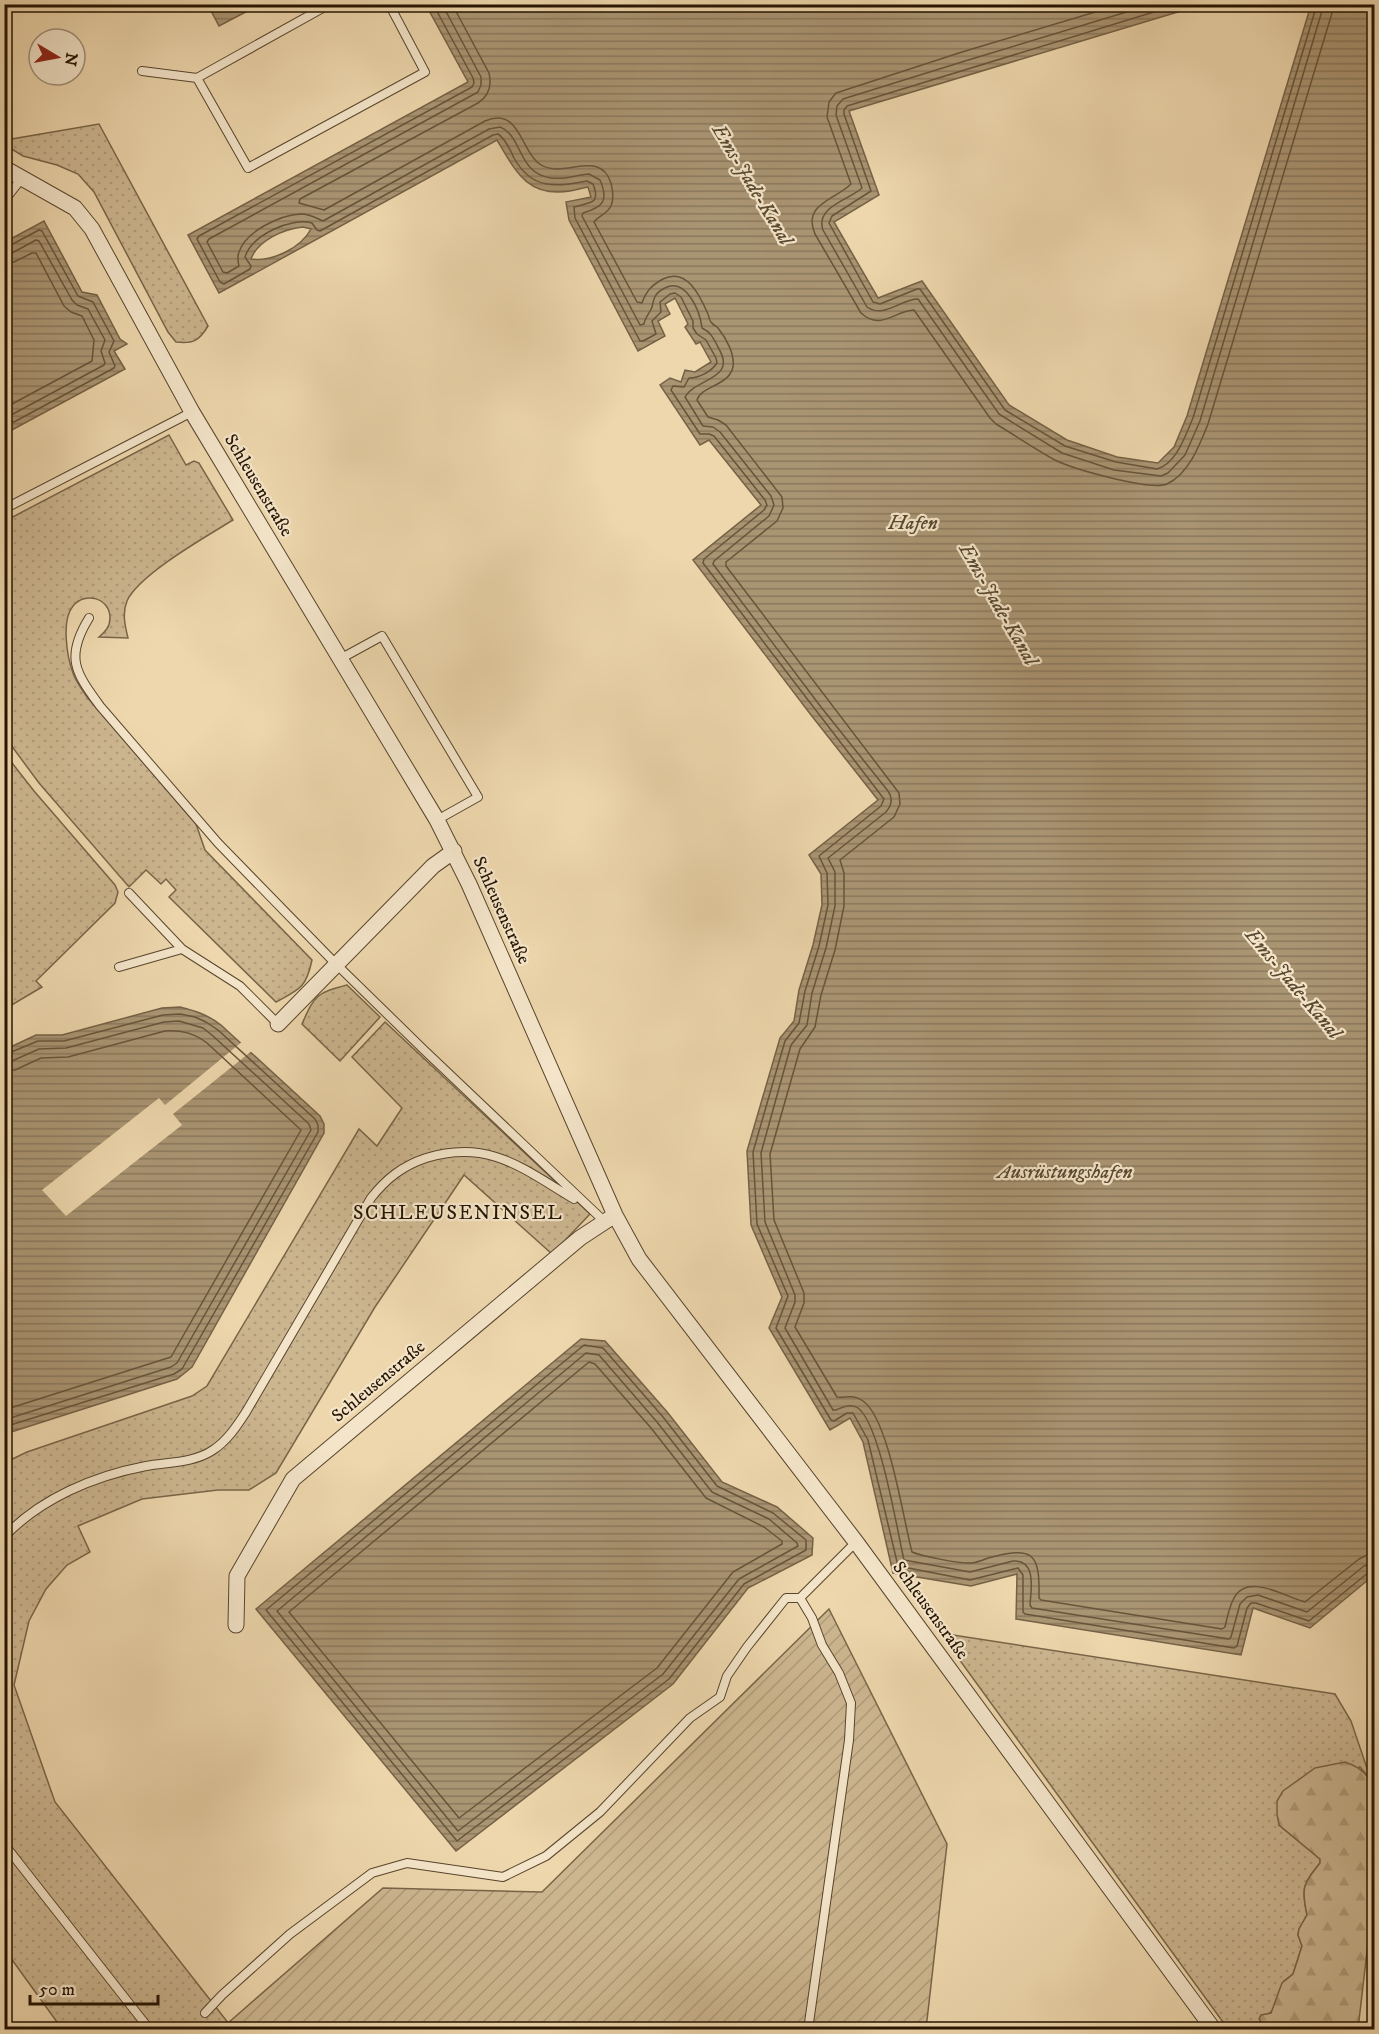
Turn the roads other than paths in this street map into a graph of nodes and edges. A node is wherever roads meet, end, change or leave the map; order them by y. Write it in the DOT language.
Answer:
graph roads {
  1 [pos="330,4"];
  2 [pos="389,4"];
  3 [pos="142,71"];
  4 [pos="197,78"];
  5 [pos="4,168"];
  6 [pos="22,178"];
  7 [pos="4,201"];
  8 [pos="192,412"];
  9 [pos="4,509"];
  10 [pos="89,618"];
  11 [pos="340,659"];
  12 [pos="437,820"];
  13 [pos="454,851"];
  14 [pos="129,893"];
  15 [pos="182,950"];
  16 [pos="336,964"];
  17 [pos="118,967"];
  18 [pos="278,1024"];
  19 [pos="586,1206"];
  20 [pos="610,1218"];
  21 [pos="4,1537"];
  22 [pos="856,1542"];
  23 [pos="800,1598"];
  24 [pos="236,1625"];
  25 [pos="4,1844"];
  26 [pos="205,2013"];
  27 [pos="150,2030"];
  28 [pos="808,2030"];
  29 [pos="1214,2030"];
  1 -- 4 [label="lane"];
  2 -- 4 [label="lane"];
  3 -- 4 [label="lane"];
  5 -- 6 [label="street, Schleusenstraße"];
  6 -- 7 [label="lane"];
  6 -- 8 [label="street, Schleusenstraße"];
  8 -- 9 [label="lane"];
  8 -- 11 [label="street, Schleusenstraße"];
  10 -- 16 [label="lane"];
  11 -- 12 [label="street, Schleusenstraße"];
  11 -- 12 [label="lane"];
  12 -- 13 [label="street, Schleusenstraße"];
  13 -- 16 [label="street, Schleusenstraße"];
  13 -- 20 [label="street, Schleusenstraße"];
  14 -- 15 [label="lane"];
  15 -- 17 [label="lane"];
  15 -- 18 [label="lane"];
  16 -- 18 [label="street, Schleusenstraße"];
  16 -- 19 [label="lane"];
  19 -- 20 [label="lane"];
  19 -- 21 [label="lane"];
  20 -- 22 [label="street, Schleusenstraße"];
  20 -- 24 [label="street, Schleusenstraße"];
  22 -- 23 [label="lane"];
  22 -- 29 [label="street, Schleusenstraße"];
  23 -- 26 [label="lane"];
  23 -- 28 [label="lane"];
  25 -- 27 [label="lane"];
}
